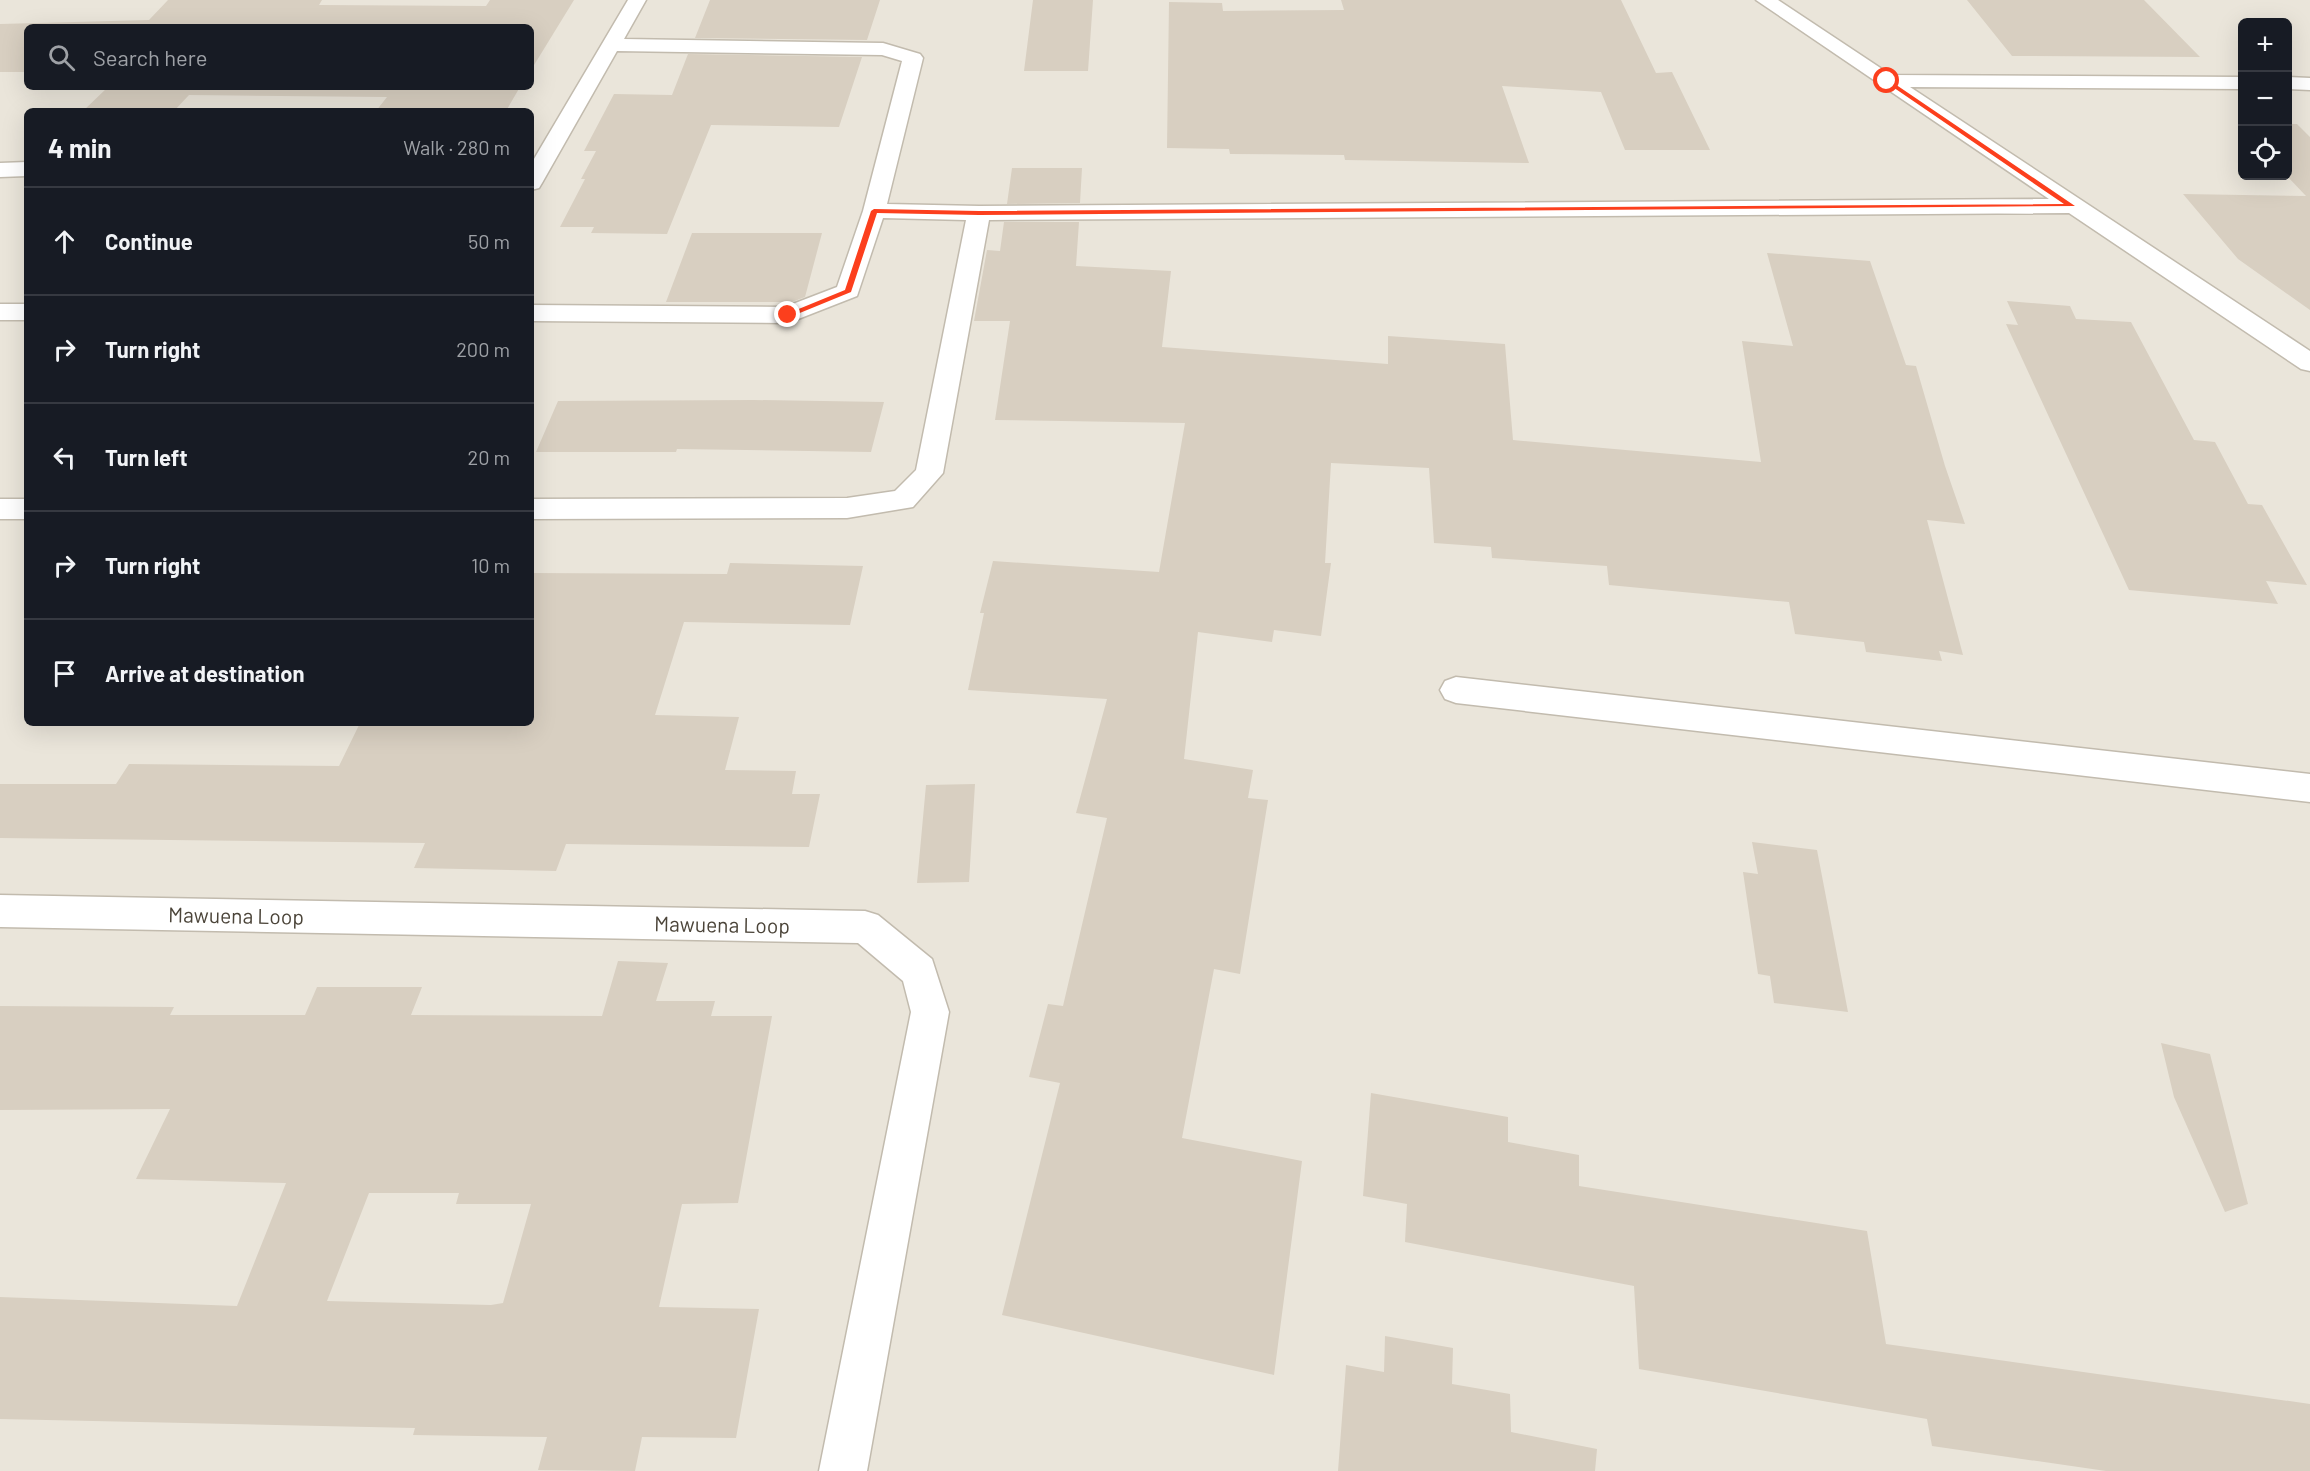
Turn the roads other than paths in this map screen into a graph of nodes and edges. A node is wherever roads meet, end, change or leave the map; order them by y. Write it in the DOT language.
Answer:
graph roads {
  1 [pos="637,0"];
  2 [pos="1765,0"];
  3 [pos="610,45"];
  4 [pos="1887,81"];
  5 [pos="2238,83"];
  6 [pos="2292,83"];
  7 [pos="2310,84"];
  8 [pos="537,157"];
  9 [pos="24,169"];
  10 [pos="0,170"];
  11 [pos="2072,206"];
  12 [pos="874,211"];
  13 [pos="979,213"];
  14 [pos="0,312"];
  15 [pos="24,312"];
  16 [pos="534,313"];
  17 [pos="2310,363"];
  18 [pos="534,508"];
  19 [pos="0,509"];
  20 [pos="24,509"];
  21 [pos="1456,690"];
  22 [pos="2310,788"];
  23 [pos="0,911"];
  24 [pos="843,1471"];
  1 -- 3 [label="street"];
  2 -- 4 [label="street"];
  3 -- 8 [label="street"];
  3 -- 12 [label="street"];
  4 -- 5 [label="street"];
  4 -- 11 [label="street"];
  6 -- 7 [label="street"];
  9 -- 10 [label="street"];
  11 -- 13 [label="street"];
  11 -- 17 [label="street"];
  12 -- 13 [label="street"];
  12 -- 16 [label="street"];
  13 -- 18 [label="street"];
  14 -- 15 [label="street"];
  19 -- 20 [label="street"];
  21 -- 22 [label="street"];
  23 -- 24 [label="street, Mawuena Loop"];
}
